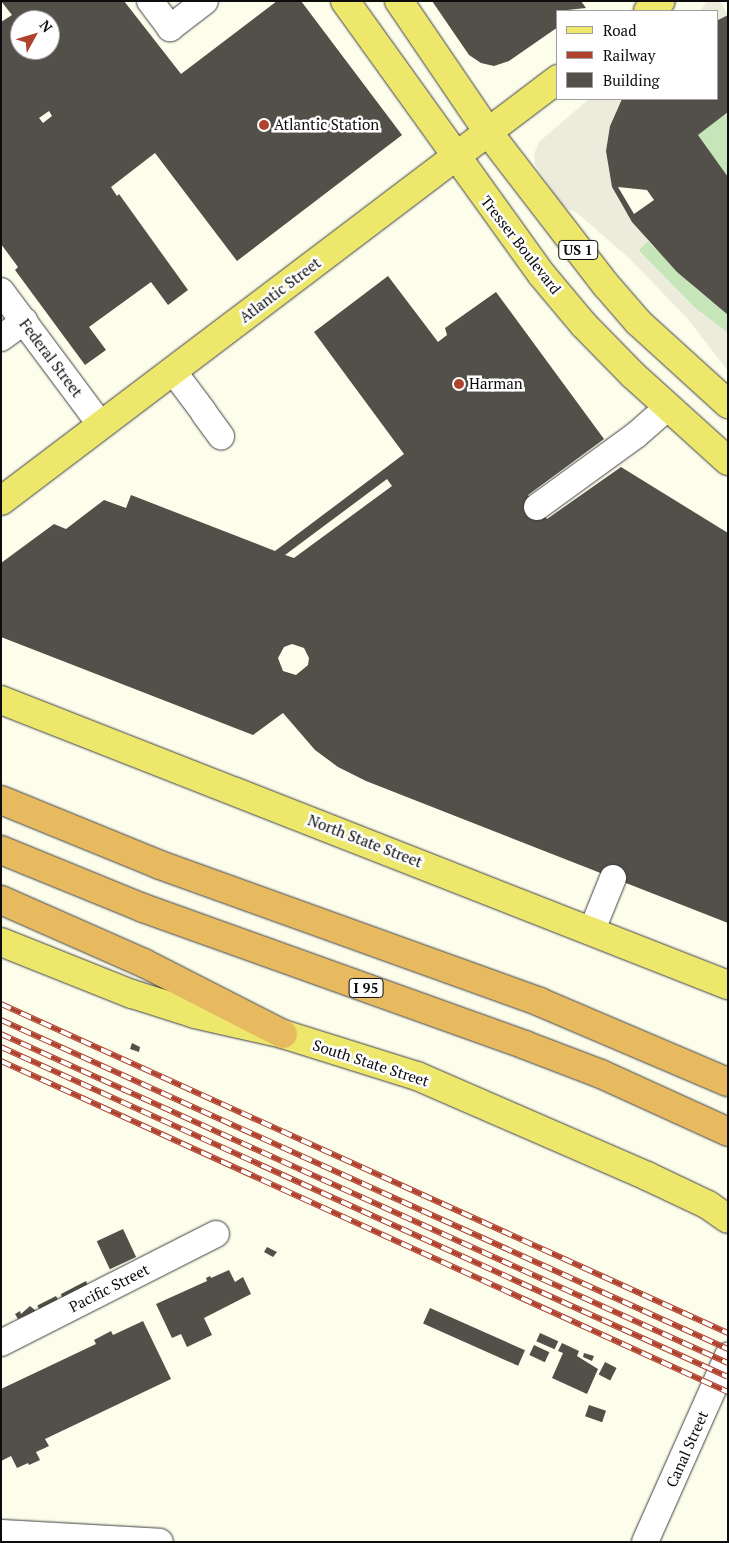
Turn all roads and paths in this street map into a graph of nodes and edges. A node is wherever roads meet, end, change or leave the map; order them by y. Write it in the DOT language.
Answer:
graph roads {
  1 [pos="150,1"];
  2 [pos="205,1"];
  3 [pos="346,1"];
  4 [pos="399,1"];
  5 [pos="661,1"];
  6 [pos="649,10"];
  7 [pos="556,81"];
  8 [pos="488,132"];
  9 [pos="454,157"];
  10 [pos="10,310"];
  11 [pos="1,338"];
  12 [pos="173,371"];
  13 [pos="728,404"];
  14 [pos="668,407"];
  15 [pos="101,425"];
  16 [pos="221,436"];
  17 [pos="728,461"];
  18 [pos="1,501"];
  19 [pos="537,507"];
  20 [pos="1,700"];
  21 [pos="1,800"];
  22 [pos="1,850"];
  23 [pos="614,878"];
  24 [pos="1,900"];
  25 [pos="592,930"];
  26 [pos="1,942"];
  27 [pos="728,985"];
  28 [pos="283,1034"];
  29 [pos="728,1082"];
  30 [pos="728,1132"];
  31 [pos="728,1219"];
  32 [pos="216,1234"];
  33 [pos="1,1343"];
  34 [pos="728,1356"];
  35 [pos="1,1534"];
  36 [pos="160,1542"];
  37 [pos="645,1542"];
  1 -- 2 [label="street"];
  3 -- 9 [label="main road, Tresser Boulevard / US 1"];
  4 -- 8 [label="main road, US 1"];
  5 -- 6 [label="main road"];
  7 -- 8 [label="main road, Atlantic Street"];
  8 -- 9 [label="main road, Atlantic Street"];
  8 -- 13 [label="main road, US 1"];
  9 -- 12 [label="main road, Atlantic Street"];
  9 -- 14 [label="main road, Tresser Boulevard / US 1"];
  10 -- 11 [label="street"];
  10 -- 15 [label="street, Federal Street"];
  12 -- 15 [label="main road, Atlantic Street"];
  12 -- 16 [label="street"];
  14 -- 17 [label="main road, Tresser Boulevard / US 1"];
  14 -- 19 [label="street"];
  15 -- 18 [label="main road, Atlantic Street"];
  20 -- 25 [label="main road, North State Street"];
  21 -- 29 [label="highway"];
  22 -- 30 [label="highway, I 95"];
  23 -- 25 [label="street"];
  24 -- 28 [label="highway"];
  25 -- 27 [label="main road, North State Street"];
  26 -- 28 [label="main road, South State Street"];
  28 -- 31 [label="main road, South State Street"];
  32 -- 33 [label="street, Pacific Street"];
  34 -- 37 [label="street, Canal Street"];
  35 -- 36 [label="street"];
}
